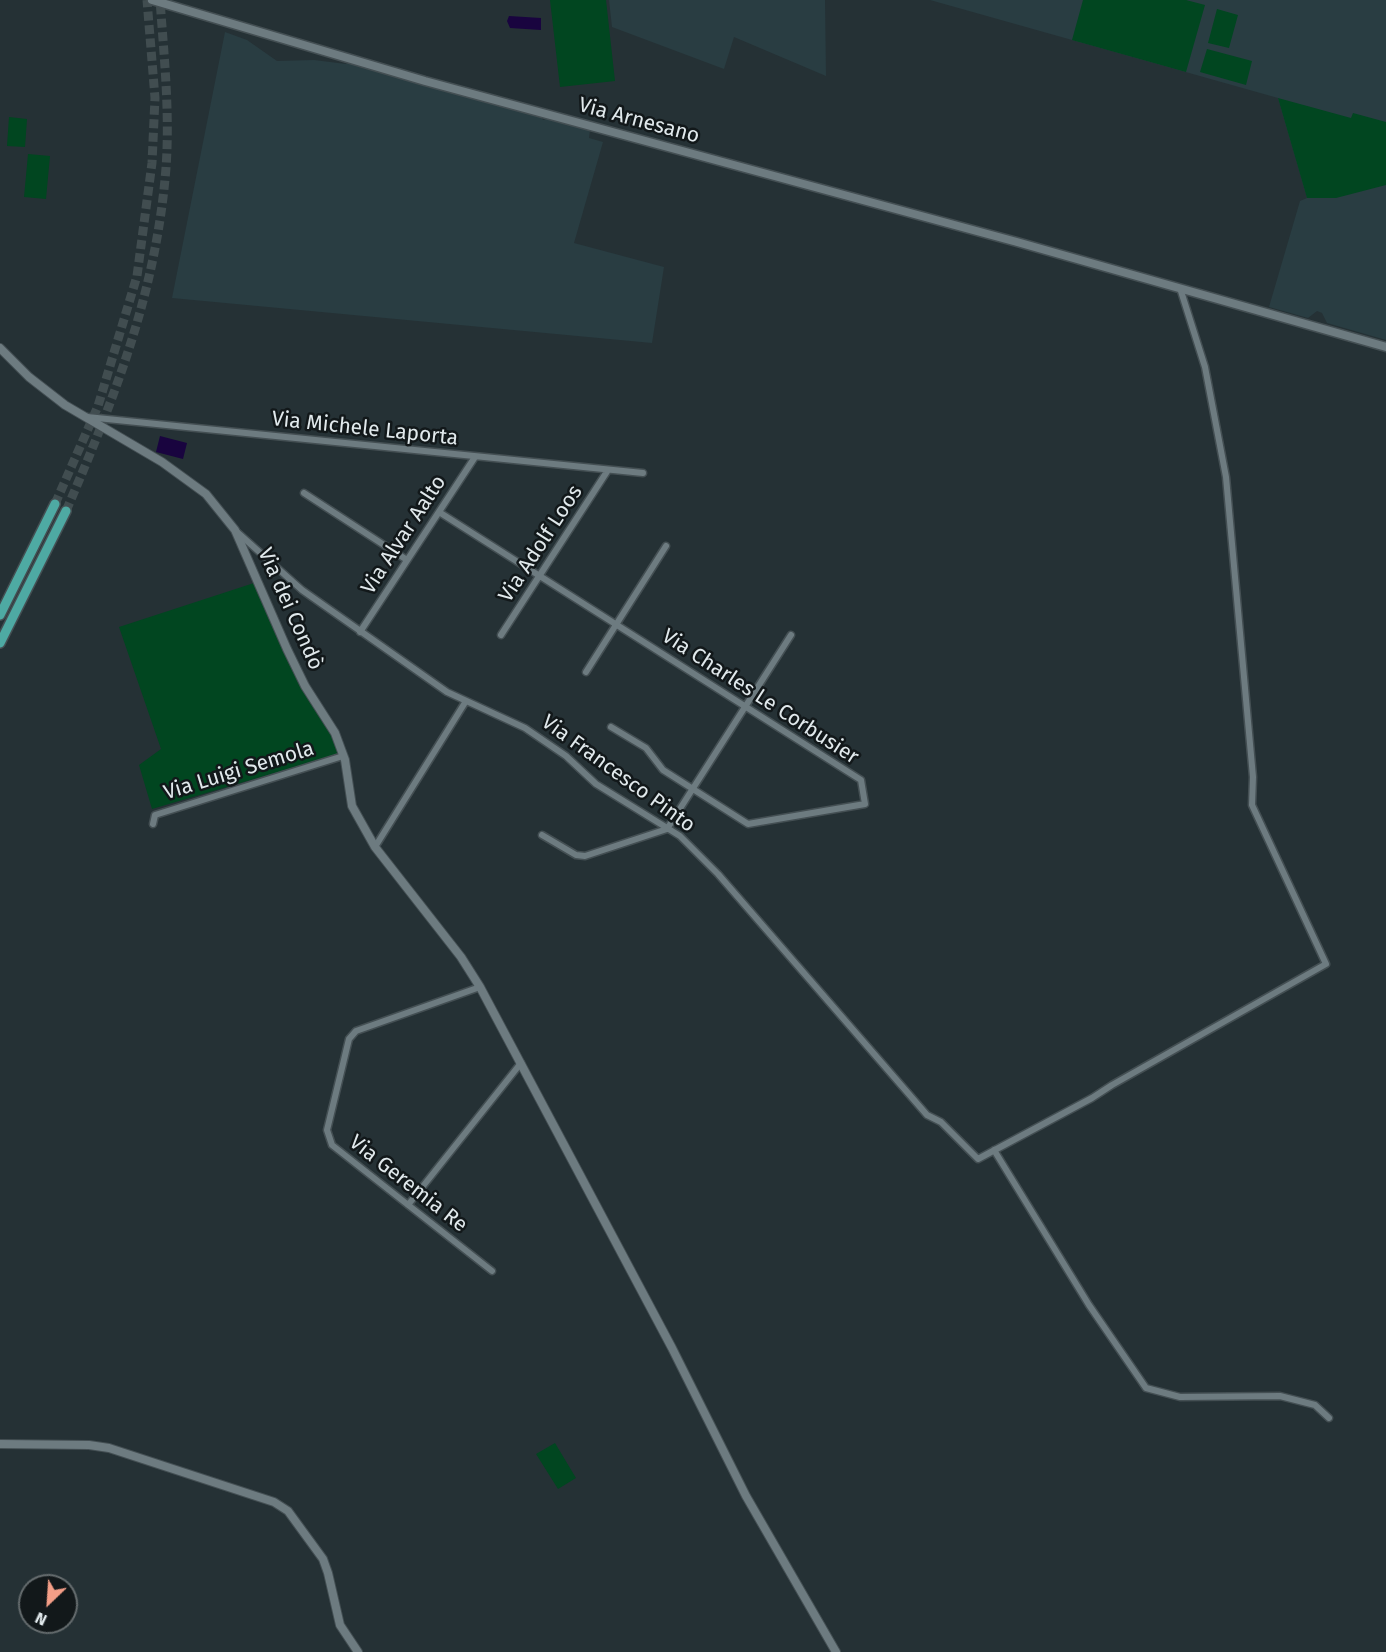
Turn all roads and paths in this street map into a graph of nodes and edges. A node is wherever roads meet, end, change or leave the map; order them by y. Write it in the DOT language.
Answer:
graph roads {
  1 [pos="152,0"];
  2 [pos="1180,288"];
  3 [pos="1386,347"];
  4 [pos="0,348"];
  5 [pos="84,417"];
  6 [pos="475,457"];
  7 [pos="608,470"];
  8 [pos="644,473"];
  9 [pos="304,493"];
  10 [pos="55,504"];
  11 [pos="66,511"];
  12 [pos="439,512"];
  13 [pos="235,530"];
  14 [pos="666,546"];
  15 [pos="408,560"];
  16 [pos="540,576"];
  17 [pos="0,615"];
  18 [pos="616,624"];
  19 [pos="360,632"];
  20 [pos="501,635"];
  21 [pos="791,635"];
  22 [pos="0,643"];
  23 [pos="586,672"];
  24 [pos="466,701"];
  25 [pos="746,707"];
  26 [pos="611,727"];
  27 [pos="344,756"];
  28 [pos="693,789"];
  29 [pos="153,824"];
  30 [pos="667,828"];
  31 [pos="542,835"];
  32 [pos="375,847"];
  33 [pos="480,987"];
  34 [pos="521,1063"];
  35 [pos="994,1150"];
  36 [pos="408,1205"];
  37 [pos="492,1271"];
  38 [pos="1329,1418"];
  39 [pos="0,1444"];
  40 [pos="358,1652"];
  41 [pos="836,1652"];
  1 -- 2 [label="main road, Via Arnesano"];
  2 -- 3 [label="main road, Via Arnesano"];
  2 -- 35 [label="street"];
  4 -- 5 [label="street, Via dei Condò"];
  5 -- 6 [label="street, Via Michele Laporta"];
  5 -- 13 [label="street, Via dei Condò"];
  6 -- 7 [label="street, Via Michele Laporta"];
  6 -- 12 [label="street, Via Alvar Aalto"];
  7 -- 8 [label="street, Via Michele Laporta"];
  7 -- 16 [label="street, Via Adolf Loos"];
  9 -- 15 [label="street"];
  10 -- 17 [label="highway"];
  11 -- 22 [label="highway"];
  12 -- 15 [label="street, Via Alvar Aalto"];
  12 -- 16 [label="street, Via Charles Le Corbusier"];
  13 -- 19 [label="street, Via Francesco Pinto"];
  13 -- 27 [label="street, Via dei Condò"];
  14 -- 18 [label="street"];
  15 -- 19 [label="street, Via Alvar Aalto"];
  16 -- 18 [label="street, Via Charles Le Corbusier"];
  16 -- 20 [label="street, Via Adolf Loos"];
  18 -- 23 [label="street"];
  18 -- 25 [label="street, Via Charles Le Corbusier"];
  19 -- 24 [label="street, Via Francesco Pinto"];
  21 -- 25 [label="street"];
  24 -- 30 [label="street, Via Francesco Pinto"];
  24 -- 32 [label="street"];
  25 -- 28 [label="street"];
  25 -- 28 [label="street, Via Charles Le Corbusier"];
  26 -- 28 [label="street, Via Charles Le Corbusier"];
  27 -- 29 [label="street, Via Luigi Semola"];
  27 -- 32 [label="street, Via dei Condò"];
  28 -- 30 [label="street"];
  30 -- 31 [label="street"];
  30 -- 35 [label="street, Via Francesco Pinto"];
  32 -- 33 [label="street, Via dei Condò"];
  33 -- 34 [label="street, Via dei Condò"];
  33 -- 36 [label="street, Via Geremia Re"];
  34 -- 36 [label="street"];
  34 -- 41 [label="street, Via dei Condò"];
  35 -- 38 [label="street"];
  36 -- 37 [label="street, Via Geremia Re"];
  39 -- 40 [label="street"];
}
